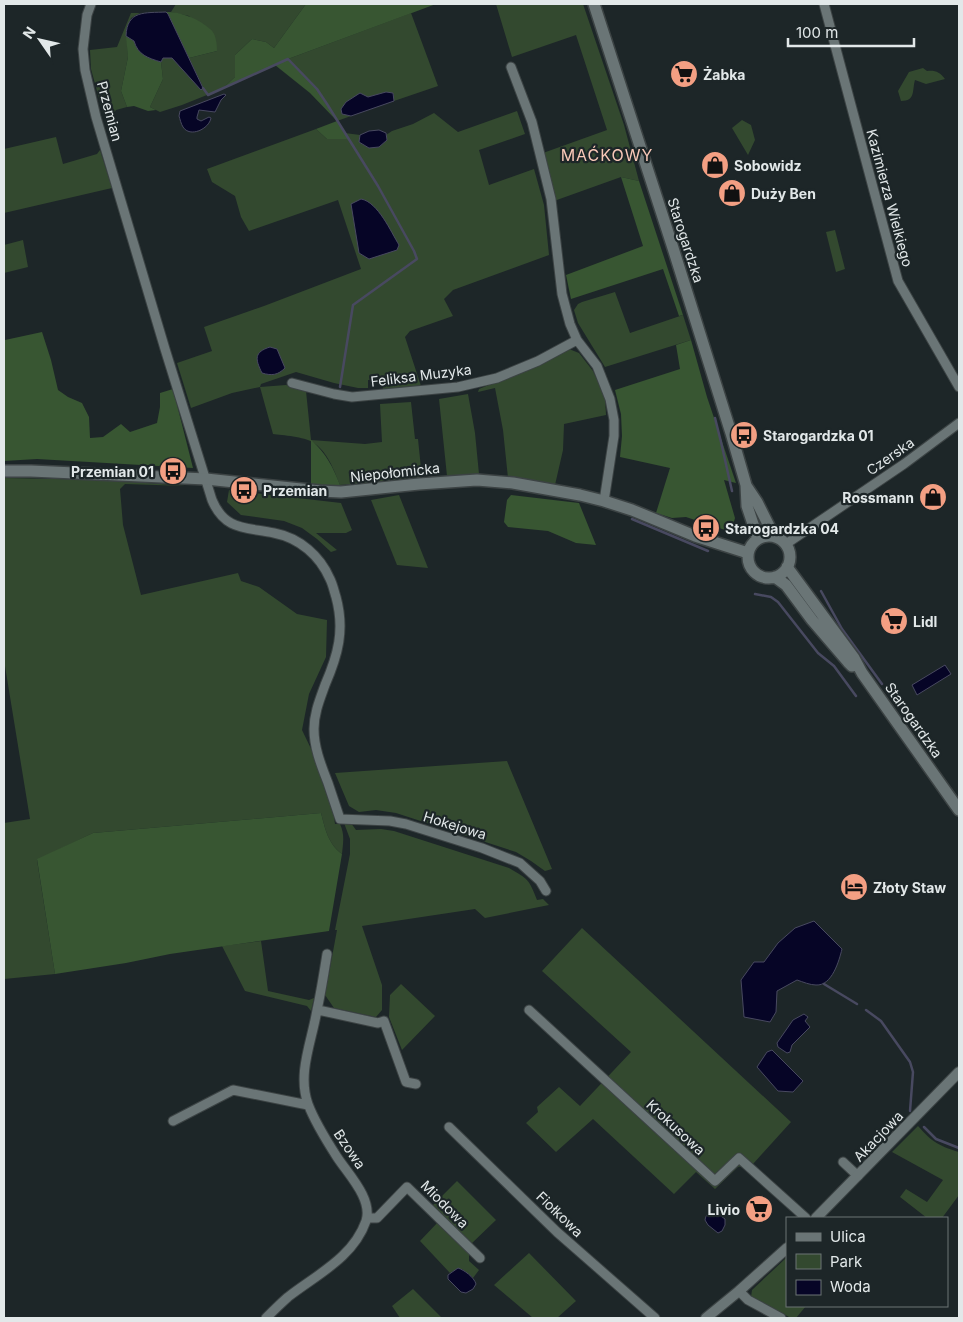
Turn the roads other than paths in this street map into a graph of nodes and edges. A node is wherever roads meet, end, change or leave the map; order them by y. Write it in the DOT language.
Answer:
graph roads {
  1 [pos="91,4"];
  2 [pos="594,4"];
  3 [pos="824,4"];
  4 [pos="511,67"];
  5 [pos="577,340"];
  6 [pos="292,383"];
  7 [pos="959,387"];
  8 [pos="959,423"];
  9 [pos="4,471"];
  10 [pos="206,478"];
  11 [pos="746,486"];
  12 [pos="604,501"];
  13 [pos="774,536"];
  14 [pos="758,539"];
  15 [pos="786,544"];
  16 [pos="748,553"];
  17 [pos="787,567"];
  18 [pos="775,577"];
  19 [pos="862,673"];
  20 [pos="959,810"];
  21 [pos="340,819"];
  22 [pos="546,892"];
  23 [pos="328,954"];
  24 [pos="318,1010"];
  25 [pos="529,1010"];
  26 [pos="959,1072"];
  27 [pos="416,1084"];
  28 [pos="308,1105"];
  29 [pos="173,1121"];
  30 [pos="449,1127"];
  31 [pos="843,1162"];
  32 [pos="858,1176"];
  33 [pos="805,1217"];
  34 [pos="817,1217"];
  35 [pos="367,1218"];
  36 [pos="786,1249"];
  37 [pos="480,1258"];
  38 [pos="739,1291"];
  39 [pos="266,1318"];
  40 [pos="655,1318"];
  41 [pos="706,1318"];
  42 [pos="781,1318"];
  1 -- 10 [label="street, Przemian"];
  2 -- 11 [label="main road, Starogardzka"];
  3 -- 7 [label="street, Kazimierza Wielkiego"];
  4 -- 5 [label="street"];
  5 -- 6 [label="street, Feliksa Muzyka"];
  5 -- 12 [label="street"];
  8 -- 15 [label="street, Czerska"];
  9 -- 10 [label="main road, Niepołomicka"];
  10 -- 12 [label="main road, Niepołomicka"];
  10 -- 21 [label="street, Przemian"];
  11 -- 13 [label="main road, Starogardzka"];
  11 -- 14 [label="main road, Starogardzka"];
  12 -- 16 [label="main road, Niepołomicka"];
  13 -- 14 [label="main road"];
  13 -- 15 [label="main road"];
  14 -- 16 [label="main road"];
  15 -- 17 [label="main road"];
  16 -- 18 [label="main road"];
  17 -- 18 [label="main road"];
  17 -- 19 [label="main road, Starogardzka"];
  18 -- 19 [label="main road, Starogardzka"];
  19 -- 20 [label="main road, Starogardzka"];
  21 -- 22 [label="street, Hokejowa"];
  23 -- 24 [label="street, Bzowa"];
  24 -- 27 [label="street"];
  24 -- 28 [label="street, Bzowa"];
  25 -- 33 [label="street, Krokusowa"];
  26 -- 32 [label="street, Akacjowa"];
  28 -- 29 [label="street"];
  28 -- 35 [label="street, Bzowa"];
  30 -- 40 [label="street, Fiołkowa"];
  31 -- 32 [label="street"];
  32 -- 34 [label="street, Akacjowa"];
  35 -- 37 [label="street, Miodowa"];
  35 -- 39 [label="street"];
  36 -- 38 [label="street"];
  38 -- 41 [label="street"];
  38 -- 42 [label="street"];
}
